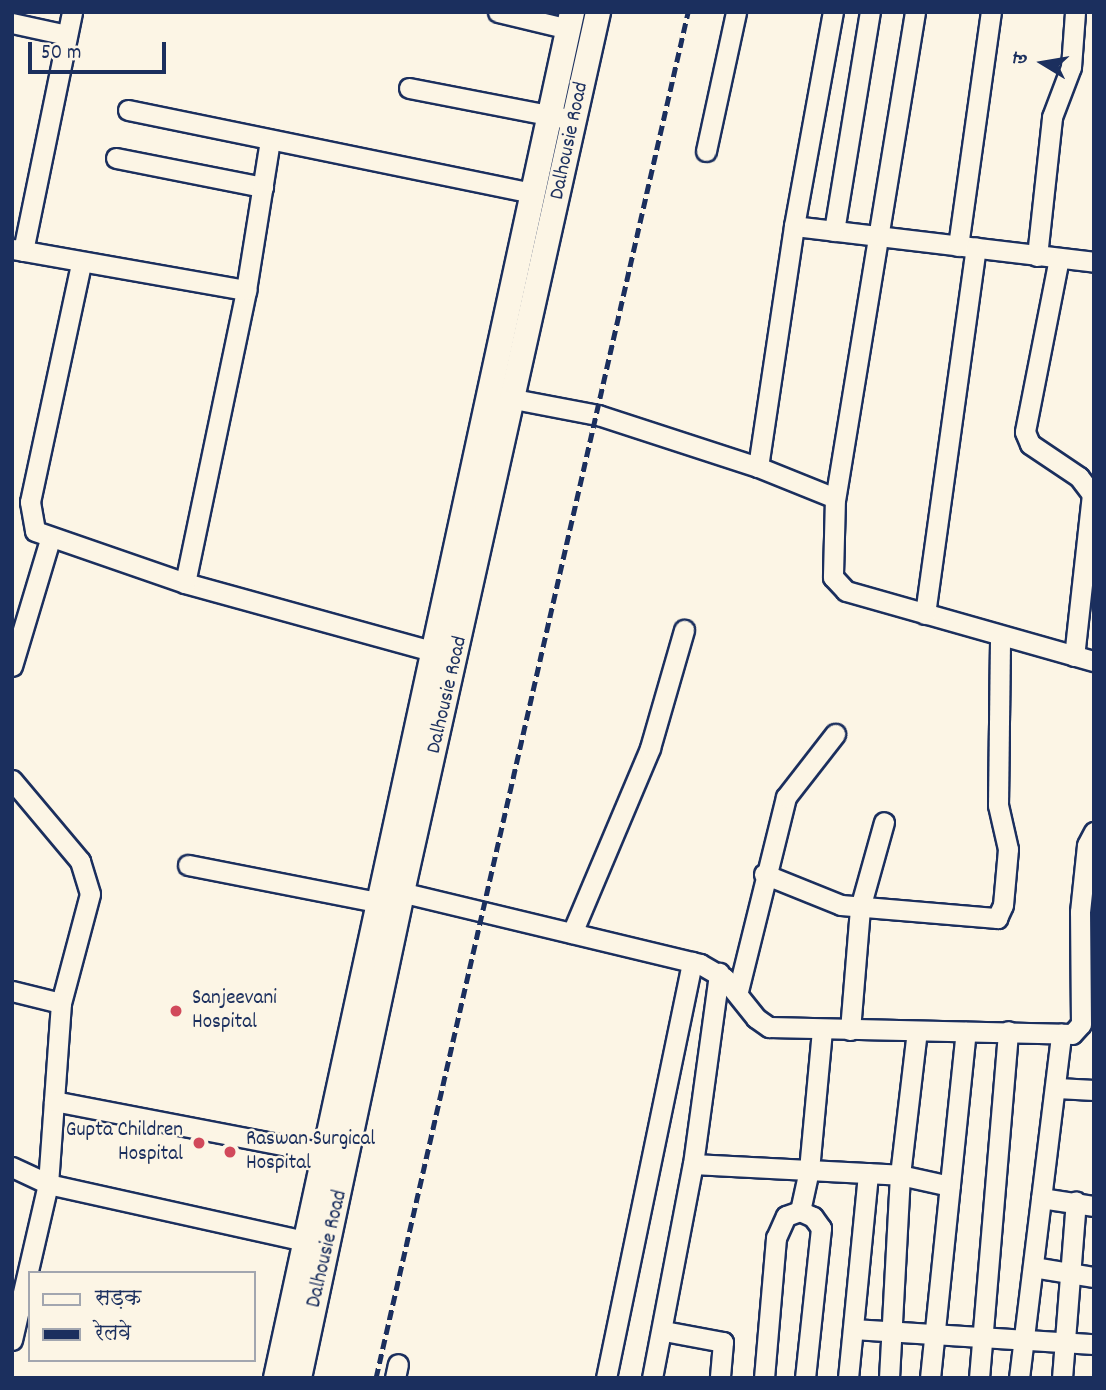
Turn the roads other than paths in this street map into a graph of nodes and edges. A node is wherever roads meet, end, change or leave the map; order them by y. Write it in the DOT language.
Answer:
graph roads {
  1 [pos="72,12"];
  2 [pos="498,12"];
  3 [pos="598,12"];
  4 [pos="736,12"];
  5 [pos="833,12"];
  6 [pos="870,12"];
  7 [pos="915,12"];
  8 [pos="991,12"];
  9 [pos="1075,12"];
  10 [pos="570,21"];
  11 [pos="12,23"];
  12 [pos="67,34"];
  13 [pos="409,88"];
  14 [pos="128,110"];
  15 [pos="563,118"];
  16 [pos="270,140"];
  17 [pos="706,150"];
  18 [pos="116,158"];
  19 [pos="263,187"];
  20 [pos="534,193"];
  21 [pos="793,226"];
  22 [pos="834,231"];
  23 [pos="877,236"];
  24 [pos="967,247"];
  25 [pos="18,250"];
  26 [pos="1037,256"];
  27 [pos="1059,258"];
  28 [pos="1094,262"];
  29 [pos="81,264"];
  30 [pos="246,290"];
  31 [pos="500,396"];
  32 [pos="758,467"];
  33 [pos="835,498"];
  34 [pos="50,539"];
  35 [pos="186,583"];
  36 [pos="925,614"];
  37 [pos="684,630"];
  38 [pos="1000,637"];
  39 [pos="436,652"];
  40 [pos="1073,656"];
  41 [pos="1094,661"];
  42 [pos="12,666"];
  43 [pos="835,734"];
  44 [pos="12,779"];
  45 [pos="884,822"];
  46 [pos="1094,832"];
  47 [pos="188,864"];
  48 [pos="764,874"];
  49 [pos="389,897"];
  50 [pos="860,908"];
  51 [pos="572,933"];
  52 [pos="692,962"];
  53 [pos="719,973"];
  54 [pos="1086,978"];
  55 [pos="12,991"];
  56 [pos="738,991"];
  57 [pos="61,1003"];
  58 [pos="822,1030"];
  59 [pos="850,1030"];
  60 [pos="917,1031"];
  61 [pos="1008,1031"];
  62 [pos="966,1032"];
  63 [pos="1060,1034"];
  64 [pos="1057,1088"];
  65 [pos="1094,1090"];
  66 [pos="54,1101"];
  67 [pos="323,1153"];
  68 [pos="693,1164"];
  69 [pos="12,1167"];
  70 [pos="809,1170"];
  71 [pos="868,1173"];
  72 [pos="900,1175"];
  73 [pos="48,1184"];
  74 [pos="950,1186"];
  75 [pos="1041,1198"];
  76 [pos="1085,1204"];
  77 [pos="800,1211"];
  78 [pos="316,1243"];
  79 [pos="1033,1267"];
  80 [pos="1070,1273"];
  81 [pos="1094,1277"];
  82 [pos="853,1329"];
  83 [pos="893,1330"];
  84 [pos="664,1331"];
  85 [pos="935,1334"];
  86 [pos="983,1338"];
  87 [pos="12,1340"];
  88 [pos="1024,1340"];
  89 [pos="1065,1342"];
  90 [pos="1094,1344"];
  91 [pos="276,1378"];
  92 [pos="299,1378"];
  93 [pos="606,1378"];
  94 [pos="652,1378"];
  95 [pos="720,1378"];
  96 [pos="764,1378"];
  97 [pos="805,1378"];
  98 [pos="848,1378"];
  99 [pos="889,1378"];
  100 [pos="930,1378"];
  101 [pos="979,1378"];
  102 [pos="1019,1378"];
  103 [pos="1062,1378"];
  1 -- 12 [label="street"];
  2 -- 10 [label="street"];
  3 -- 15 [label="street, Dalhousie Road"];
  4 -- 17 [label="street"];
  5 -- 21 [label="street"];
  6 -- 22 [label="street"];
  7 -- 23 [label="street"];
  8 -- 24 [label="street"];
  9 -- 26 [label="street"];
  10 -- 15 [label="street, Dalhousie Road"];
  11 -- 12 [label="street"];
  12 -- 25 [label="street"];
  13 -- 15 [label="street"];
  14 -- 16 [label="street"];
  15 -- 20 [label="street, Dalhousie Road"];
  15 -- 31 [label="street, Dalhousie Road"];
  16 -- 19 [label="street"];
  16 -- 20 [label="street"];
  18 -- 19 [label="street"];
  19 -- 30 [label="street"];
  20 -- 31 [label="street, Dalhousie Road"];
  21 -- 22 [label="street"];
  21 -- 32 [label="street"];
  22 -- 23 [label="street"];
  23 -- 24 [label="street"];
  23 -- 33 [label="street"];
  24 -- 26 [label="street"];
  24 -- 36 [label="street"];
  25 -- 29 [label="street"];
  26 -- 27 [label="street"];
  27 -- 28 [label="street"];
  27 -- 40 [label="street"];
  29 -- 30 [label="street"];
  29 -- 34 [label="street"];
  30 -- 35 [label="street"];
  31 -- 32 [label="street"];
  31 -- 39 [label="street, Dalhousie Road"];
  31 -- 49 [label="street, Dalhousie Road"];
  32 -- 33 [label="street"];
  33 -- 36 [label="street"];
  34 -- 35 [label="street"];
  34 -- 42 [label="street"];
  35 -- 39 [label="street"];
  36 -- 38 [label="street"];
  37 -- 51 [label="street"];
  38 -- 40 [label="street"];
  38 -- 50 [label="street"];
  39 -- 49 [label="street, Dalhousie Road"];
  40 -- 41 [label="street"];
  43 -- 48 [label="street"];
  44 -- 57 [label="street"];
  45 -- 50 [label="street"];
  46 -- 54 [label="street"];
  47 -- 49 [label="street"];
  48 -- 50 [label="street"];
  48 -- 56 [label="street"];
  49 -- 51 [label="street"];
  49 -- 67 [label="street, Dalhousie Road"];
  49 -- 78 [label="street, Dalhousie Road"];
  50 -- 59 [label="street"];
  51 -- 52 [label="street"];
  52 -- 53 [label="street"];
  52 -- 93 [label="street"];
  53 -- 56 [label="street"];
  53 -- 68 [label="street"];
  54 -- 63 [label="street"];
  55 -- 57 [label="street"];
  56 -- 58 [label="street"];
  57 -- 66 [label="street"];
  58 -- 59 [label="street"];
  58 -- 70 [label="street"];
  59 -- 60 [label="street"];
  60 -- 62 [label="street"];
  60 -- 72 [label="street"];
  61 -- 62 [label="street"];
  61 -- 63 [label="street"];
  61 -- 86 [label="street"];
  62 -- 74 [label="street"];
  63 -- 64 [label="street"];
  64 -- 65 [label="street"];
  64 -- 75 [label="street"];
  66 -- 67 [label="street"];
  66 -- 73 [label="street"];
  67 -- 78 [label="street, Dalhousie Road"];
  68 -- 70 [label="street"];
  68 -- 84 [label="street"];
  69 -- 73 [label="street"];
  70 -- 71 [label="street"];
  70 -- 77 [label="street"];
  71 -- 72 [label="street"];
  71 -- 82 [label="street"];
  72 -- 74 [label="street"];
  72 -- 83 [label="street"];
  73 -- 78 [label="street"];
  73 -- 87 [label="street"];
  74 -- 85 [label="street"];
  75 -- 76 [label="street"];
  75 -- 79 [label="street"];
  76 -- 80 [label="street"];
  77 -- 96 [label="street"];
  77 -- 97 [label="street"];
  78 -- 91 [label="street, Dalhousie Road"];
  78 -- 92 [label="street, Dalhousie Road"];
  79 -- 80 [label="street"];
  79 -- 88 [label="street"];
  80 -- 81 [label="street"];
  80 -- 89 [label="street"];
  82 -- 83 [label="street"];
  82 -- 98 [label="street"];
  83 -- 85 [label="street"];
  83 -- 99 [label="street"];
  84 -- 94 [label="street"];
  84 -- 95 [label="street"];
  85 -- 86 [label="street"];
  85 -- 100 [label="street"];
  86 -- 88 [label="street"];
  86 -- 101 [label="street"];
  88 -- 89 [label="street"];
  88 -- 102 [label="street"];
  89 -- 90 [label="street"];
  89 -- 103 [label="street"];
}
